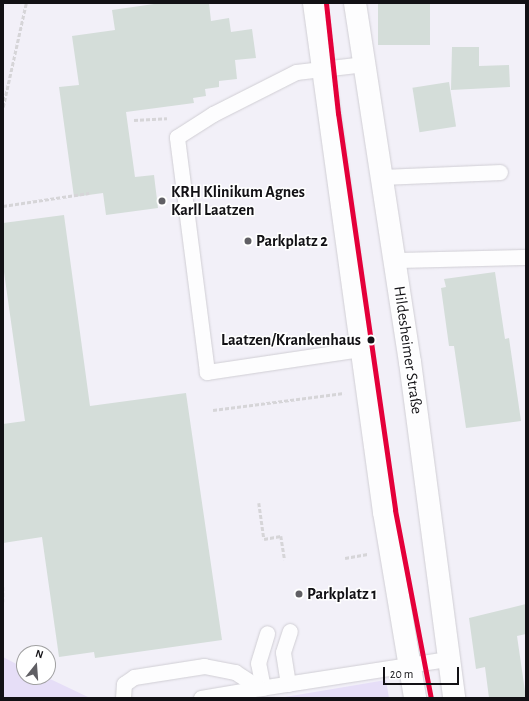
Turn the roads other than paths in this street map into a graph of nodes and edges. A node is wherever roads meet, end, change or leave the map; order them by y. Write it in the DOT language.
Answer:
graph roads {
  1 [pos="314,3"];
  2 [pos="355,3"];
  3 [pos="365,64"];
  4 [pos="323,68"];
  5 [pos="500,172"];
  6 [pos="383,177"];
  7 [pos="526,257"];
  8 [pos="395,260"];
  9 [pos="361,349"];
  10 [pos="290,631"];
  11 [pos="267,634"];
  12 [pos="448,659"];
  13 [pos="410,663"];
  14 [pos="288,684"];
  15 [pos="261,688"];
  16 [pos="123,698"];
  17 [pos="201,698"];
  18 [pos="415,698"];
  19 [pos="454,698"];
  1 -- 4 [label="street"];
  2 -- 3 [label="street, Hildesheimer Straße"];
  3 -- 4 [label="lane"];
  3 -- 6 [label="street, Hildesheimer Straße"];
  4 -- 9 [label="street"];
  4 -- 9 [label="lane"];
  5 -- 6 [label="lane"];
  6 -- 8 [label="street, Hildesheimer Straße"];
  7 -- 8 [label="lane"];
  8 -- 12 [label="street, Hildesheimer Straße"];
  9 -- 13 [label="street"];
  10 -- 14 [label="lane"];
  11 -- 15 [label="lane"];
  12 -- 13 [label="lane"];
  12 -- 19 [label="street, Hildesheimer Straße"];
  13 -- 14 [label="lane"];
  13 -- 18 [label="street"];
  14 -- 15 [label="lane"];
  15 -- 16 [label="lane"];
  15 -- 17 [label="lane"];
}
